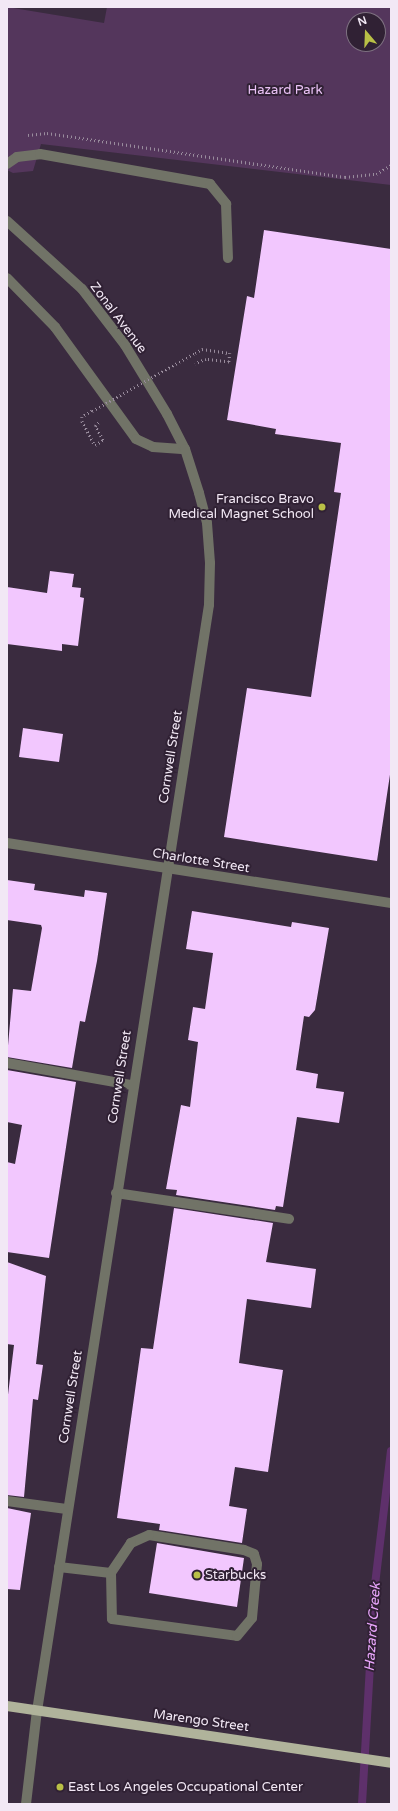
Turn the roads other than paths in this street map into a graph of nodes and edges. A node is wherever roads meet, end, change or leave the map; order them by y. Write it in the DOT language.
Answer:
graph roads {
  1 [pos="7,164"];
  2 [pos="7,220"];
  3 [pos="228,258"];
  4 [pos="7,278"];
  5 [pos="185,450"];
  6 [pos="7,843"];
  7 [pos="166,869"];
  8 [pos="389,902"];
  9 [pos="7,1063"];
  10 [pos="132,1084"];
  11 [pos="116,1193"];
  12 [pos="289,1219"];
  13 [pos="7,1501"];
  14 [pos="66,1509"];
  15 [pos="60,1567"];
  16 [pos="111,1573"];
  17 [pos="7,1706"];
  18 [pos="37,1711"];
  19 [pos="391,1763"];
  20 [pos="26,1804"];
  1 -- 3 [label="street"];
  2 -- 5 [label="street, Zonal Avenue"];
  4 -- 5 [label="street"];
  5 -- 7 [label="street, Cornwell Street"];
  6 -- 7 [label="street, Charlotte Street"];
  7 -- 8 [label="street, Charlotte Street"];
  7 -- 10 [label="street, Cornwell Street"];
  9 -- 10 [label="street"];
  10 -- 11 [label="street, Cornwell Street"];
  11 -- 12 [label="street"];
  11 -- 14 [label="street, Cornwell Street"];
  13 -- 14 [label="street"];
  14 -- 15 [label="street, Cornwell Street"];
  15 -- 16 [label="street"];
  15 -- 18 [label="street, Cornwell Street"];
  16 -- 16 [label="street"];
  17 -- 18 [label="main road, Marengo Street"];
  18 -- 19 [label="main road, Marengo Street"];
  18 -- 20 [label="street, Cornwell Street"];
}
